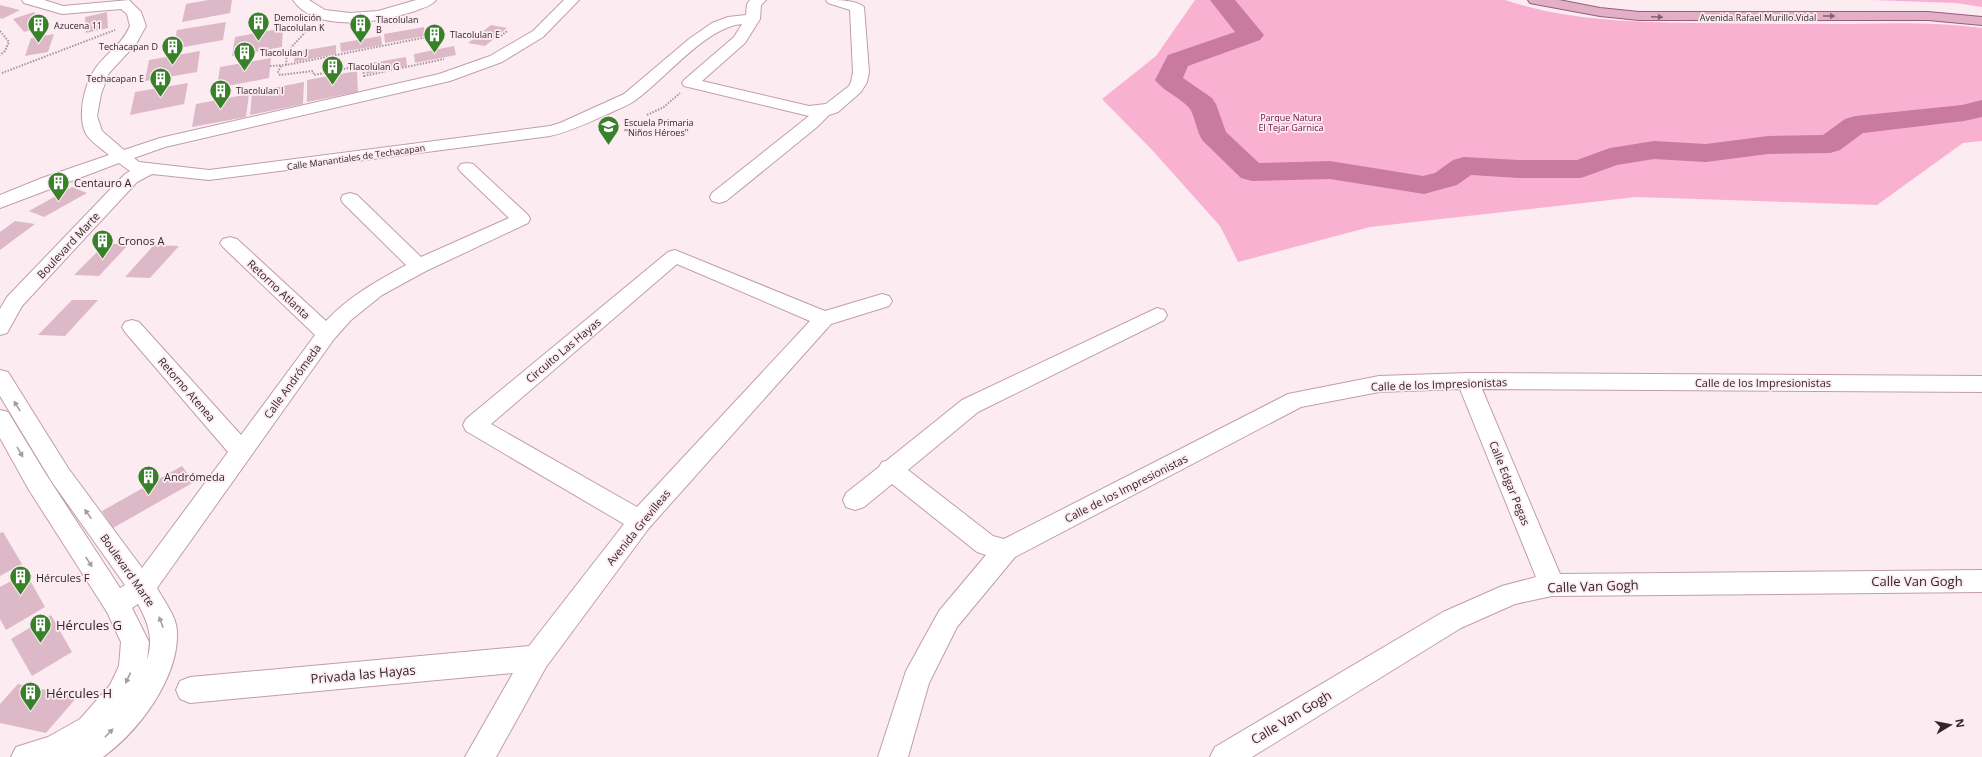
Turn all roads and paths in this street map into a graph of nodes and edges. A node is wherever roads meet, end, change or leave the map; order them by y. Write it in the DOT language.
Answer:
graph roads {
  1 [pos="29,0"];
  2 [pos="300,0"];
  3 [pos="430,0"];
  4 [pos="572,0"];
  5 [pos="759,0"];
  6 [pos="1535,0"];
  7 [pos="1580,0"];
  8 [pos="843,1"];
  9 [pos="123,2"];
  10 [pos="1982,10"];
  11 [pos="322,14"];
  12 [pos="753,19"];
  13 [pos="1982,21"];
  14 [pos="138,26"];
  15 [pos="0,31"];
  16 [pos="507,31"];
  17 [pos="427,37"];
  18 [pos="496,40"];
  19 [pos="0,55"];
  20 [pos="447,59"];
  21 [pos="286,65"];
  22 [pos="270,66"];
  23 [pos="281,66"];
  24 [pos="1,73"];
  25 [pos="364,76"];
  26 [pos="690,83"];
  27 [pos="366,96"];
  28 [pos="823,111"];
  29 [pos="647,115"];
  30 [pos="133,164"];
  31 [pos="467,168"];
  32 [pos="719,197"];
  33 [pos="350,199"];
  34 [pos="0,202"];
  35 [pos="230,243"];
  36 [pos="419,266"];
  37 [pos="0,299"];
  38 [pos="882,301"];
  39 [pos="1157,315"];
  40 [pos="824,319"];
  41 [pos="132,327"];
  42 [pos="0,328"];
  43 [pos="327,334"];
  44 [pos="0,378"];
  45 [pos="1468,381"];
  46 [pos="1982,384"];
  47 [pos="0,418"];
  48 [pos="241,451"];
  49 [pos="890,470"];
  50 [pos="855,500"];
  51 [pos="640,521"];
  52 [pos="1006,550"];
  53 [pos="1982,581"];
  54 [pos="1552,585"];
  55 [pos="142,588"];
  56 [pos="116,604"];
  57 [pos="536,658"];
  58 [pos="190,690"];
  59 [pos="26,757"];
  60 [pos="78,757"];
  61 [pos="480,757"];
  62 [pos="893,757"];
  63 [pos="1225,757"];
  1 -- 9 [label="street"];
  2 -- 11 [label="street"];
  3 -- 11 [label="street"];
  4 -- 27 [label="street"];
  5 -- 12 [label="street"];
  6 -- 13 [label="main road, Avenida Rafael Murillo Vidal, one-way"];
  7 -- 10 [label="main road, Avenida Rafael Murillo Vidal"];
  8 -- 28 [label="street"];
  9 -- 14 [label="street"];
  11 -- 21 [label="path"];
  12 -- 26 [label="street"];
  12 -- 30 [label="street, Calle Manantiales de Techacapan"];
  14 -- 24 [label="path"];
  14 -- 30 [label="street"];
  15 -- 19 [label="path"];
  16 -- 18 [label="path"];
  17 -- 21 [label="path"];
  20 -- 25 [label="path"];
  21 -- 23 [label="path"];
  22 -- 23 [label="path"];
  23 -- 25 [label="path"];
  25 -- 27 [label="path"];
  26 -- 28 [label="street"];
  26 -- 29 [label="path"];
  27 -- 30 [label="street"];
  28 -- 32 [label="street"];
  30 -- 34 [label="street"];
  30 -- 37 [label="street, Boulevard Marte"];
  30 -- 42 [label="street, Boulevard Marte"];
  31 -- 36 [label="street, Calle Andrómeda"];
  33 -- 36 [label="street"];
  35 -- 43 [label="street, Retorno Atlanta"];
  36 -- 43 [label="street, Calle Andrómeda"];
  38 -- 40 [label="street"];
  39 -- 49 [label="street"];
  40 -- 51 [label="street, Avenida Grevilleas"];
  40 -- 51 [label="street, Circuito Las Hayas"];
  41 -- 48 [label="street, Retorno Atenea"];
  43 -- 48 [label="street, Calle Andrómeda"];
  55 -- 44 [label="street, Boulevard Marte, one-way"];
  45 -- 46 [label="street, Calle de los Impresionistas"];
  45 -- 52 [label="street, Calle de los Impresionistas"];
  45 -- 54 [label="street, Calle Edgar Pegas"];
  47 -- 56 [label="street, one-way"];
  48 -- 55 [label="street, Calle Andrómeda"];
  49 -- 50 [label="street"];
  49 -- 52 [label="street"];
  51 -- 57 [label="street, Avenida Grevilleas"];
  52 -- 62 [label="street, Calle de los Impresionistas"];
  53 -- 54 [label="street, Calle Van Gogh"];
  54 -- 63 [label="street, Calle Van Gogh"];
  55 -- 56 [label="street, Calle Andrómeda"];
  60 -- 55 [label="street, Boulevard Marte, one-way"];
  56 -- 59 [label="street, one-way"];
  57 -- 58 [label="street, Privada las Hayas"];
  57 -- 61 [label="street, Avenida Grevilleas"];
}
